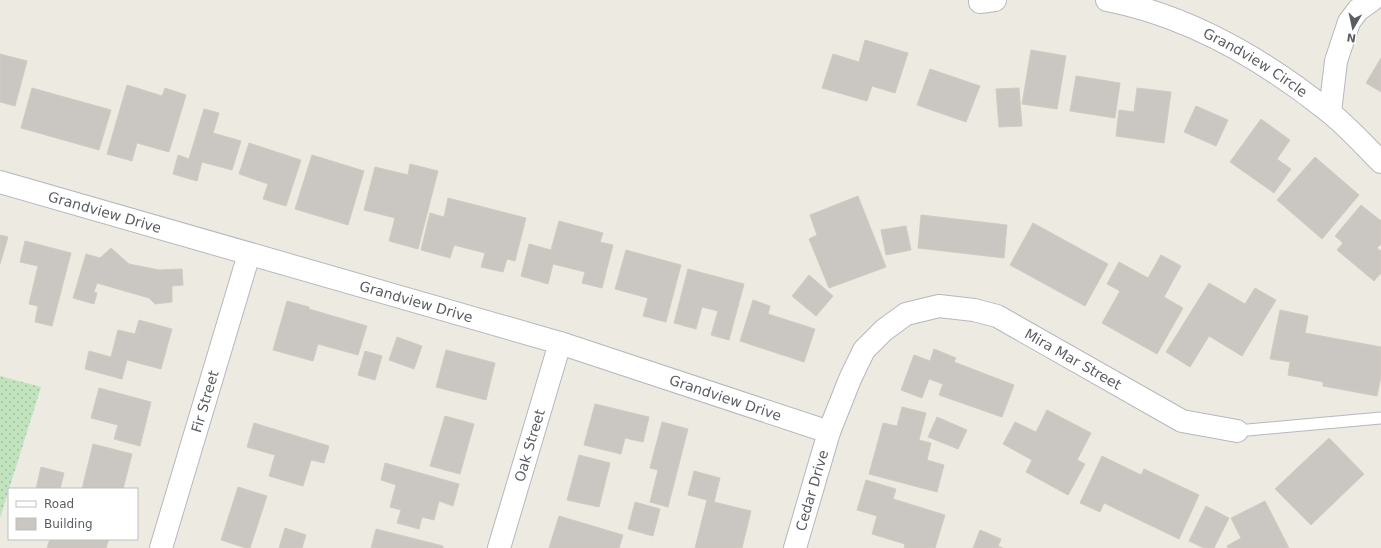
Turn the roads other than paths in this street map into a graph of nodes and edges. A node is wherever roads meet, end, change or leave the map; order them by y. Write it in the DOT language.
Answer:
graph roads {
  1 [pos="1107,0"];
  2 [pos="1372,0"];
  3 [pos="1330,112"];
  4 [pos="1381,162"];
  5 [pos="0,182"];
  6 [pos="249,254"];
  7 [pos="560,343"];
  8 [pos="1381,418"];
  9 [pos="1236,431"];
  10 [pos="829,432"];
  11 [pos="161,548"];
  12 [pos="499,548"];
  13 [pos="795,548"];
  1 -- 3 [label="street, Grandview Circle"];
  2 -- 3 [label="street"];
  3 -- 4 [label="street, Grandview Circle"];
  5 -- 6 [label="street, Grandview Drive"];
  6 -- 7 [label="street, Grandview Drive"];
  6 -- 11 [label="street, Fir Street"];
  7 -- 10 [label="street, Grandview Drive"];
  7 -- 12 [label="street, Oak Street"];
  8 -- 9 [label="lane, Mira Mar Street"];
  9 -- 10 [label="street, Mira Mar Street"];
  10 -- 13 [label="street, Cedar Drive"];
}
